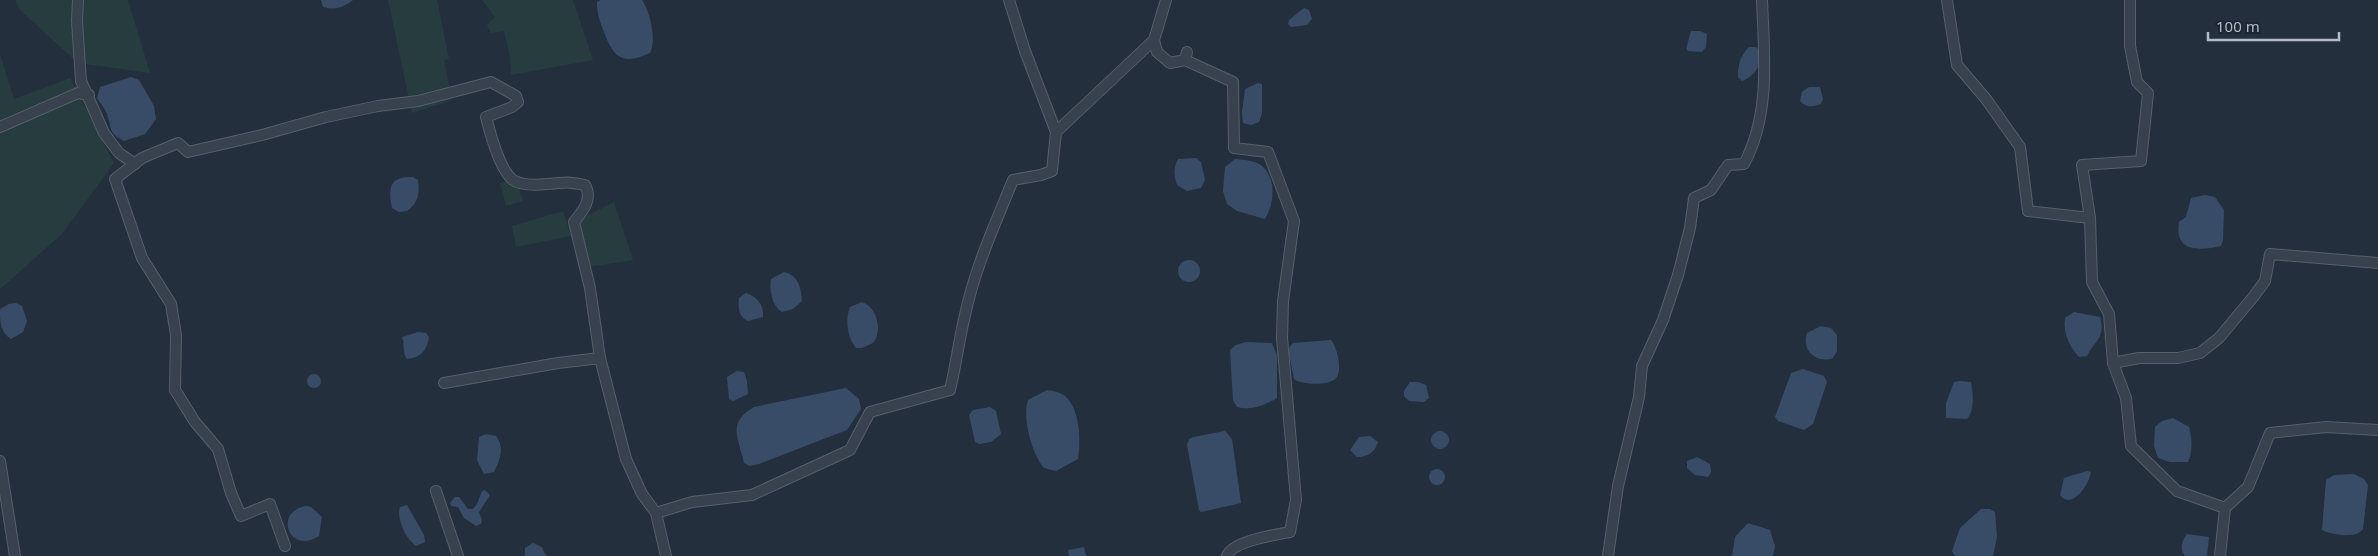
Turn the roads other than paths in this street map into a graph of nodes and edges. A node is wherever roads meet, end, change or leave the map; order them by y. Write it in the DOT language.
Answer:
graph roads {
  1 [pos="78,0"];
  2 [pos="1008,0"];
  3 [pos="1166,0"];
  4 [pos="1762,0"];
  5 [pos="1947,0"];
  6 [pos="2130,0"];
  7 [pos="1154,40"];
  8 [pos="89,95"];
  9 [pos="0,127"];
  10 [pos="1056,132"];
  11 [pos="135,164"];
  12 [pos="2090,218"];
  13 [pos="2378,263"];
  14 [pos="600,358"];
  15 [pos="2113,363"];
  16 [pos="444,383"];
  17 [pos="2378,430"];
  18 [pos="0,462"];
  19 [pos="436,491"];
  20 [pos="2225,508"];
  21 [pos="656,513"];
  22 [pos="285,546"];
  23 [pos="15,556"];
  24 [pos="458,556"];
  25 [pos="666,556"];
  26 [pos="1227,556"];
  27 [pos="1608,556"];
  28 [pos="2220,556"];
  1 -- 8 [label="street"];
  2 -- 10 [label="street"];
  3 -- 7 [label="street"];
  4 -- 27 [label="street"];
  5 -- 12 [label="street"];
  6 -- 12 [label="street"];
  7 -- 10 [label="street"];
  7 -- 26 [label="street"];
  8 -- 9 [label="street"];
  8 -- 11 [label="street"];
  10 -- 21 [label="street"];
  11 -- 14 [label="street"];
  11 -- 22 [label="street"];
  12 -- 15 [label="street"];
  13 -- 15 [label="street"];
  14 -- 16 [label="street"];
  14 -- 21 [label="street"];
  15 -- 20 [label="street"];
  17 -- 20 [label="street"];
  18 -- 23 [label="street"];
  19 -- 24 [label="street"];
  20 -- 28 [label="street"];
  21 -- 25 [label="street"];
}
